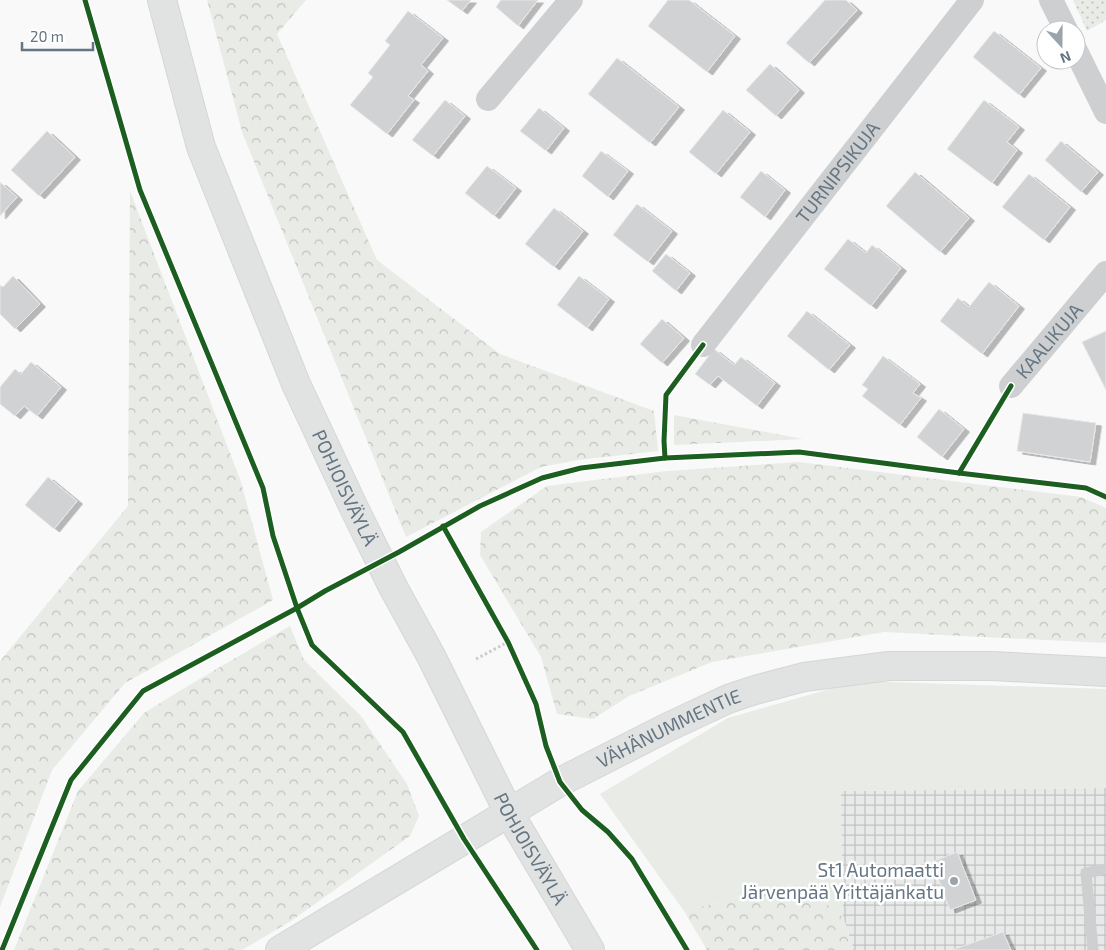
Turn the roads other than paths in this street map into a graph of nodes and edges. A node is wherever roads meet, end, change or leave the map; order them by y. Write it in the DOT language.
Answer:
graph roads {
  1 [pos="162,0"];
  2 [pos="571,0"];
  3 [pos="972,0"];
  4 [pos="1051,0"];
  5 [pos="1061,20"];
  6 [pos="1085,70"];
  7 [pos="488,99"];
  8 [pos="1106,112"];
  9 [pos="1106,273"];
  10 [pos="703,345"];
  11 [pos="1011,386"];
  12 [pos="1106,672"];
  13 [pos="509,812"];
  14 [pos="1106,869"];
  15 [pos="280,950"];
  16 [pos="590,950"];
  17 [pos="1093,950"];
  1 -- 13 [label="main road, POHJOISVÄYLÄ"];
  2 -- 7 [label="street"];
  3 -- 10 [label="street, TURNIPSIKUJA"];
  4 -- 5 [label="street"];
  6 -- 8 [label="street"];
  9 -- 11 [label="street, KAALIKUJA"];
  12 -- 13 [label="main road, VÄHÄNUMMENTIE"];
  13 -- 15 [label="main road, VÄHÄNUMMENTIE"];
  13 -- 16 [label="main road, POHJOISVÄYLÄ"];
  14 -- 17 [label="lane"];
}
